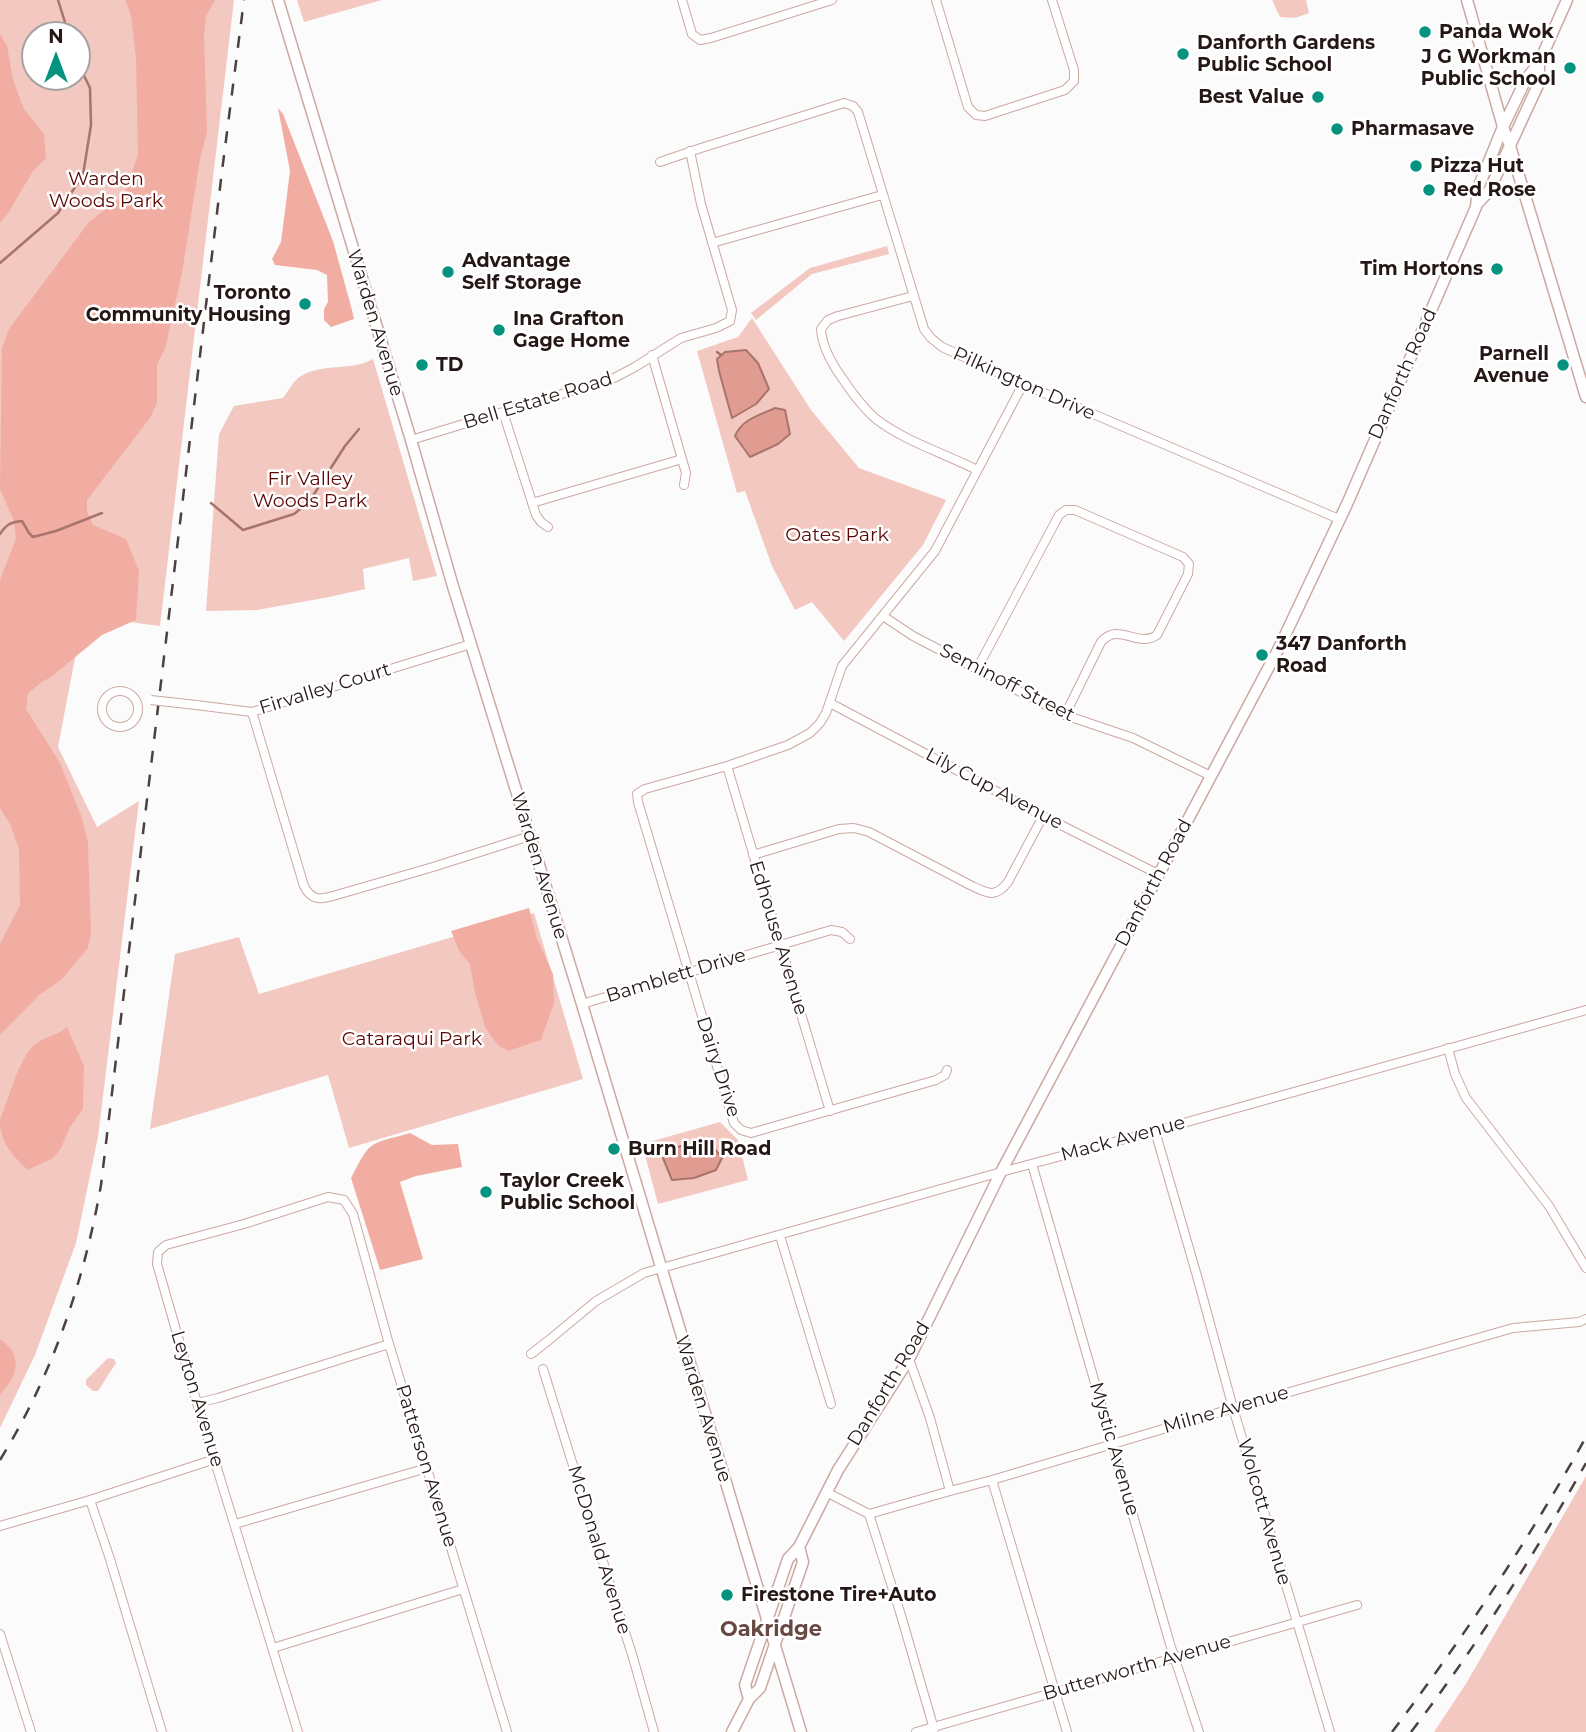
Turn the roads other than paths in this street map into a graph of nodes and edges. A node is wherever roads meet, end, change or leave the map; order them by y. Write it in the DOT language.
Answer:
graph roads {
  1 [pos="278,0"];
  2 [pos="682,0"];
  3 [pos="832,0"];
  4 [pos="936,0"];
  5 [pos="1052,0"];
  6 [pos="1467,0"];
  7 [pos="1567,0"];
  8 [pos="1539,63"];
  9 [pos="1503,127"];
  10 [pos="1510,146"];
  11 [pos="690,151"];
  12 [pos="660,162"];
  13 [pos="882,194"];
  14 [pos="1477,204"];
  15 [pos="712,243"];
  16 [pos="913,296"];
  17 [pos="652,355"];
  18 [pos="1582,371"];
  19 [pos="1023,384"];
  20 [pos="1586,397"];
  21 [pos="503,412"];
  22 [pos="411,440"];
  23 [pos="682,459"];
  24 [pos="977,470"];
  25 [pos="684,485"];
  26 [pos="532,503"];
  27 [pos="1339,520"];
  28 [pos="548,527"];
  29 [pos="883,616"];
  30 [pos="471,644"];
  31 [pos="977,669"];
  32 [pos="135,698"];
  33 [pos="830,703"];
  34 [pos="252,712"];
  35 [pos="1065,715"];
  36 [pos="727,766"];
  37 [pos="1211,776"];
  38 [pos="1043,816"];
  39 [pos="530,836"];
  40 [pos="753,855"];
  41 [pos="1158,874"];
  42 [pos="850,939"];
  43 [pos="780,945"];
  44 [pos="689,974"];
  45 [pos="582,1004"];
  46 [pos="1586,1010"];
  47 [pos="1448,1048"];
  48 [pos="947,1070"];
  49 [pos="830,1111"];
  50 [pos="1155,1131"];
  51 [pos="1032,1164"];
  52 [pos="1001,1172"];
  53 [pos="344,1200"];
  54 [pos="780,1236"];
  55 [pos="1586,1268"];
  56 [pos="661,1269"];
  57 [pos="1586,1320"];
  58 [pos="389,1344"];
  59 [pos="531,1354"];
  60 [pos="909,1359"];
  61 [pos="543,1369"];
  62 [pos="197,1403"];
  63 [pos="831,1404"];
  64 [pos="1233,1408"];
  65 [pos="1113,1444"];
  66 [pos="215,1459"];
  67 [pos="427,1468"];
  68 [pos="992,1480"];
  69 [pos="950,1490"];
  70 [pos="826,1492"];
  71 [pos="90,1500"];
  72 [pos="869,1514"];
  73 [pos="235,1524"];
  74 [pos="0,1526"];
  75 [pos="799,1547"];
  76 [pos="463,1588"];
  77 [pos="1357,1605"];
  78 [pos="767,1617"];
  79 [pos="1296,1622"];
  80 [pos="0,1634"];
  81 [pos="775,1643"];
  82 [pos="273,1647"];
  83 [pos="1175,1657"];
  84 [pos="1054,1692"];
  85 [pos="749,1699"];
  86 [pos="934,1730"];
  87 [pos="31,1732"];
  88 [pos="162,1732"];
  89 [pos="298,1732"];
  90 [pos="507,1732"];
  91 [pos="654,1732"];
  92 [pos="732,1732"];
  93 [pos="801,1732"];
  94 [pos="916,1732"];
  95 [pos="1067,1732"];
  96 [pos="1199,1732"];
  97 [pos="1330,1732"];
  1 -- 22 [label="main road, Warden Avenue"];
  2 -- 3 [label="street"];
  4 -- 5 [label="street"];
  6 -- 9 [label="main road"];
  7 -- 8 [label="main road, Danforth Road"];
  8 -- 9 [label="main road, Danforth Road"];
  8 -- 10 [label="main road, Danforth Road"];
  9 -- 10 [label="main road"];
  9 -- 14 [label="main road, Danforth Road"];
  10 -- 14 [label="main road, Danforth Road"];
  10 -- 18 [label="main road"];
  11 -- 12 [label="street, Pilkington Drive"];
  11 -- 13 [label="street, Pilkington Drive"];
  11 -- 15 [label="street, Bell Estate Road"];
  13 -- 15 [label="street"];
  13 -- 16 [label="street, Pilkington Drive"];
  14 -- 27 [label="main road, Danforth Road"];
  15 -- 17 [label="street, Bell Estate Road"];
  16 -- 19 [label="street, Pilkington Drive"];
  16 -- 24 [label="street"];
  17 -- 21 [label="street, Bell Estate Road"];
  17 -- 23 [label="street"];
  18 -- 20 [label="main road"];
  19 -- 24 [label="street"];
  19 -- 27 [label="street, Pilkington Drive"];
  21 -- 22 [label="street, Bell Estate Road"];
  21 -- 26 [label="street"];
  22 -- 30 [label="main road, Warden Avenue"];
  23 -- 25 [label="street"];
  23 -- 26 [label="street"];
  24 -- 29 [label="street"];
  26 -- 28 [label="street"];
  27 -- 37 [label="main road, Danforth Road"];
  29 -- 31 [label="street, Seminoff Street"];
  29 -- 33 [label="street"];
  30 -- 34 [label="street, Firvalley Court"];
  30 -- 39 [label="main road, Warden Avenue"];
  31 -- 35 [label="street, Seminoff Street"];
  31 -- 35 [label="street"];
  32 -- 32 [label="street, Firvalley Court"];
  32 -- 34 [label="street, Firvalley Court, bridge"];
  33 -- 36 [label="street"];
  33 -- 38 [label="street, Lily Cup Avenue"];
  34 -- 39 [label="street"];
  35 -- 37 [label="street, Seminoff Street"];
  36 -- 40 [label="street, Edhouse Avenue"];
  36 -- 44 [label="street, Dairy Drive"];
  37 -- 41 [label="main road, Danforth Road"];
  38 -- 40 [label="street"];
  38 -- 41 [label="street, Lily Cup Avenue"];
  39 -- 45 [label="main road, Warden Avenue"];
  40 -- 43 [label="street, Edhouse Avenue"];
  41 -- 52 [label="main road, Danforth Road"];
  42 -- 43 [label="street, Bamblett Drive"];
  43 -- 44 [label="street, Bamblett Drive"];
  43 -- 49 [label="street, Edhouse Avenue"];
  44 -- 45 [label="street, Bamblett Drive"];
  44 -- 49 [label="street, Dairy Drive"];
  45 -- 56 [label="main road, Warden Avenue"];
  46 -- 47 [label="street, Mack Avenue"];
  47 -- 50 [label="street, Mack Avenue"];
  47 -- 55 [label="street"];
  48 -- 49 [label="street, Dairy Drive"];
  50 -- 51 [label="street, Mack Avenue"];
  50 -- 64 [label="street, Wolcott Avenue"];
  51 -- 52 [label="street, Mack Avenue"];
  51 -- 65 [label="street, Mystic Avenue"];
  52 -- 54 [label="street, Mack Avenue"];
  52 -- 60 [label="main road, Danforth Road"];
  53 -- 58 [label="street, Patterson Avenue"];
  53 -- 62 [label="street, Leyton Avenue"];
  54 -- 56 [label="street, Mack Avenue"];
  54 -- 63 [label="street"];
  56 -- 59 [label="street"];
  56 -- 78 [label="main road, Warden Avenue"];
  57 -- 64 [label="street, Milne Avenue"];
  58 -- 62 [label="street"];
  58 -- 67 [label="street, Patterson Avenue"];
  60 -- 69 [label="street"];
  60 -- 70 [label="main road, Danforth Road"];
  61 -- 91 [label="street, McDonald Avenue"];
  62 -- 66 [label="street, Leyton Avenue"];
  64 -- 65 [label="street, Milne Avenue"];
  64 -- 79 [label="street, Wolcott Avenue"];
  65 -- 68 [label="street, Milne Avenue"];
  65 -- 83 [label="street, Mystic Avenue"];
  66 -- 71 [label="street"];
  66 -- 73 [label="street, Leyton Avenue"];
  67 -- 73 [label="street"];
  67 -- 76 [label="street, Patterson Avenue"];
  68 -- 69 [label="street, Milne Avenue"];
  68 -- 84 [label="street"];
  69 -- 72 [label="street, Milne Avenue"];
  70 -- 72 [label="street"];
  70 -- 75 [label="main road, Danforth Road"];
  71 -- 74 [label="street"];
  71 -- 88 [label="street"];
  72 -- 86 [label="street"];
  73 -- 82 [label="street, Leyton Avenue"];
  75 -- 78 [label="main road, Danforth Road"];
  75 -- 81 [label="main road, Danforth Road"];
  76 -- 82 [label="street"];
  76 -- 90 [label="street, Patterson Avenue"];
  77 -- 79 [label="street, Butterworth Avenue"];
  78 -- 81 [label="main road, Warden Avenue"];
  78 -- 85 [label="main road, Danforth Road"];
  79 -- 83 [label="street, Butterworth Avenue"];
  79 -- 97 [label="street, Wolcott Avenue"];
  80 -- 87 [label="street"];
  81 -- 85 [label="main road, Danforth Road"];
  81 -- 93 [label="main road, Warden Avenue"];
  82 -- 89 [label="street, Leyton Avenue"];
  83 -- 84 [label="street, Butterworth Avenue"];
  83 -- 96 [label="street, Mystic Avenue"];
  84 -- 86 [label="street, Butterworth Avenue"];
  84 -- 95 [label="street"];
  85 -- 92 [label="main road, Danforth Road"];
  86 -- 94 [label="street, Butterworth Avenue"];
}
